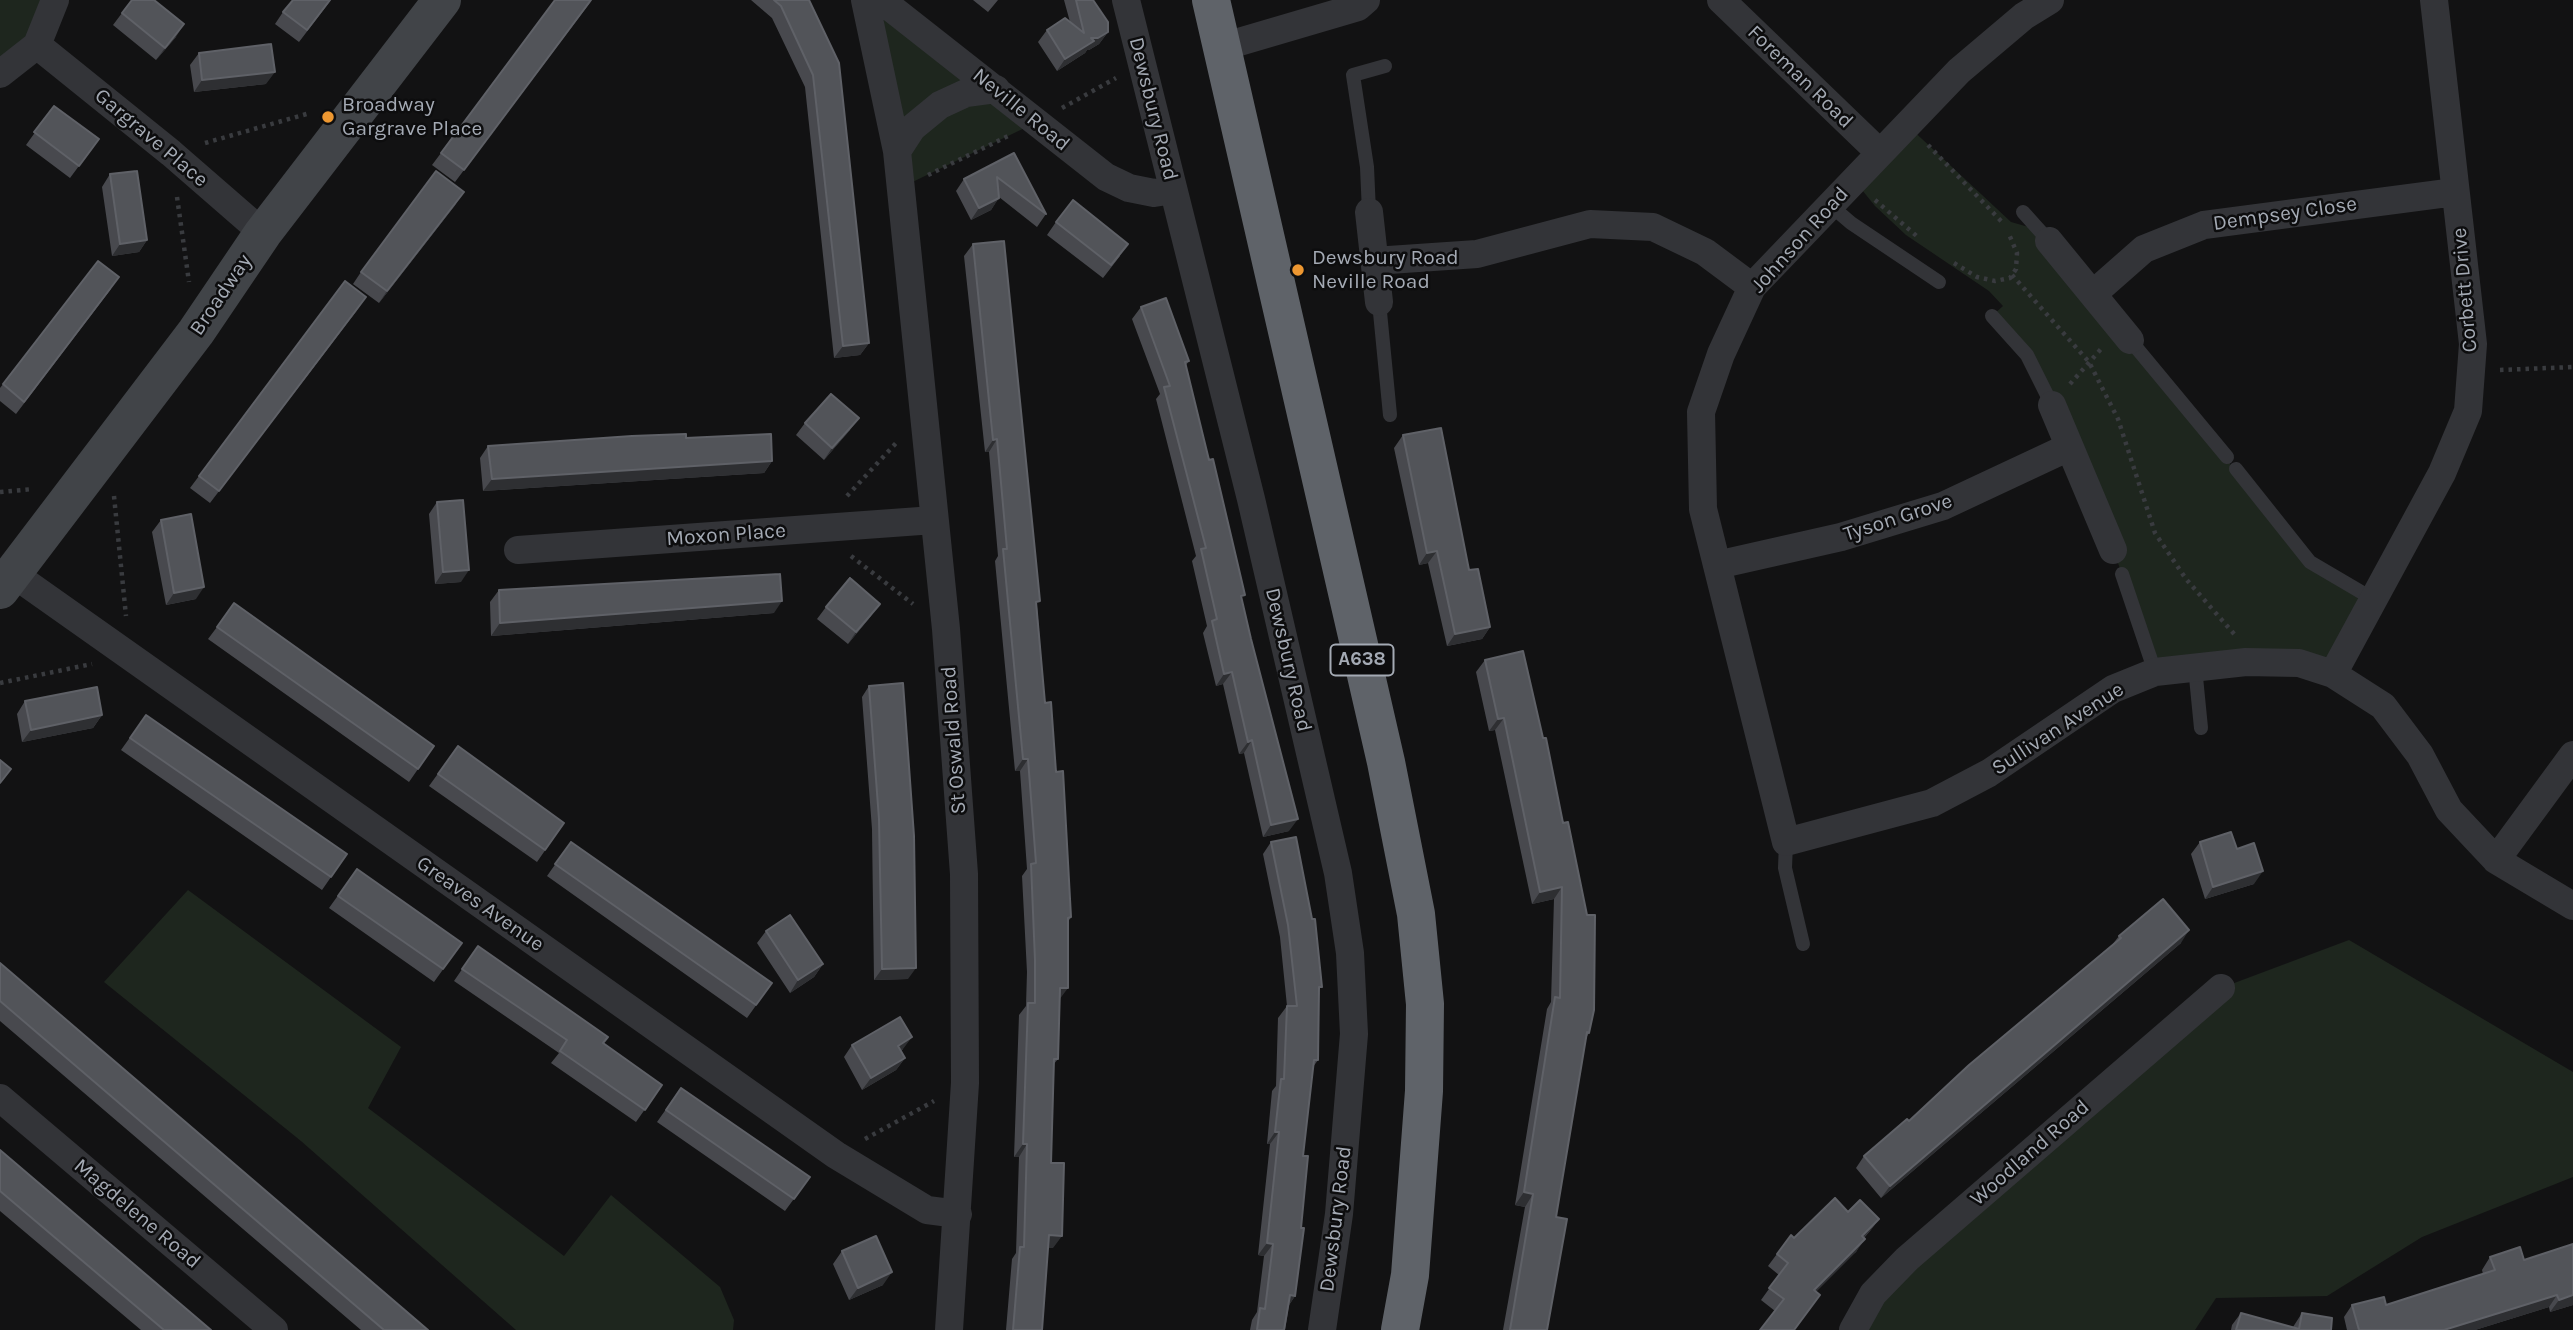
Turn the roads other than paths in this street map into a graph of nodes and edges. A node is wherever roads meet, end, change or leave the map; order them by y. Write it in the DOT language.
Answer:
graph roads {
  1 [pos="55,0"];
  2 [pos="442,0"];
  3 [pos="865,0"];
  4 [pos="881,0"];
  5 [pos="1126,0"];
  6 [pos="1211,0"];
  7 [pos="1366,0"];
  8 [pos="2050,0"];
  9 [pos="2434,0"];
  10 [pos="1733,4"];
  11 [pos="37,46"];
  12 [pos="1222,47"];
  13 [pos="1384,66"];
  14 [pos="0,74"];
  15 [pos="996,89"];
  16 [pos="897,151"];
  17 [pos="1880,153"];
  18 [pos="1173,190"];
  19 [pos="2455,192"];
  20 [pos="1830,205"];
  21 [pos="1368,212"];
  22 [pos="2023,212"];
  23 [pos="263,233"];
  24 [pos="2049,241"];
  25 [pos="1374,261"];
  26 [pos="1939,282"];
  27 [pos="1752,287"];
  28 [pos="2094,293"];
  29 [pos="1379,302"];
  30 [pos="1992,316"];
  31 [pos="2126,334"];
  32 [pos="2052,405"];
  33 [pos="1390,415"];
  34 [pos="2069,447"];
  35 [pos="934,520"];
  36 [pos="518,550"];
  37 [pos="2118,562"];
  38 [pos="1717,565"];
  39 [pos="6,582"];
  40 [pos="2374,599"];
  41 [pos="2195,667"];
  42 [pos="2155,672"];
  43 [pos="2333,674"];
  44 [pos="2201,728"];
  45 [pos="2573,755"];
  46 [pos="1786,842"];
  47 [pos="2496,860"];
  48 [pos="2573,906"];
  49 [pos="1802,944"];
  50 [pos="2221,988"];
  51 [pos="0,1098"];
  52 [pos="958,1214"];
  53 [pos="274,1330"];
  54 [pos="949,1330"];
  55 [pos="1322,1330"];
  56 [pos="1400,1330"];
  57 [pos="1853,1330"];
  1 -- 11 [label="street"];
  2 -- 23 [label="street, Broadway"];
  3 -- 16 [label="street, St Oswald Road"];
  4 -- 15 [label="street, Neville Road"];
  5 -- 18 [label="street, Dewsbury Road"];
  6 -- 12 [label="highway, A638"];
  7 -- 12 [label="street"];
  8 -- 17 [label="street, Johnson Road"];
  9 -- 19 [label="street, Corbett Drive"];
  10 -- 17 [label="street, Foreman Road"];
  11 -- 14 [label="street"];
  11 -- 23 [label="street, Gargrave Place"];
  12 -- 56 [label="highway, A638"];
  13 -- 21 [label="lane"];
  15 -- 16 [label="street"];
  15 -- 18 [label="street, Neville Road"];
  16 -- 35 [label="street, St Oswald Road"];
  17 -- 20 [label="street, Johnson Road"];
  18 -- 55 [label="street, Dewsbury Road"];
  19 -- 28 [label="street, Dempsey Close"];
  19 -- 40 [label="street, Corbett Drive"];
  20 -- 26 [label="lane"];
  20 -- 27 [label="street, Johnson Road"];
  21 -- 25 [label="street"];
  22 -- 24 [label="lane"];
  23 -- 39 [label="street, Broadway"];
  24 -- 28 [label="street"];
  25 -- 27 [label="street"];
  25 -- 29 [label="street"];
  27 -- 38 [label="street, Johnson Road"];
  28 -- 31 [label="street"];
  29 -- 33 [label="lane"];
  30 -- 32 [label="lane"];
  31 -- 40 [label="lane"];
  32 -- 34 [label="street"];
  34 -- 37 [label="street"];
  34 -- 38 [label="street, Tyson Grove"];
  35 -- 36 [label="street, Moxon Place"];
  35 -- 52 [label="street, St Oswald Road"];
  37 -- 42 [label="lane"];
  38 -- 46 [label="street, Johnson Road"];
  39 -- 52 [label="street, Greaves Avenue"];
  40 -- 43 [label="street, Corbett Drive"];
  41 -- 42 [label="street, Sullivan Avenue"];
  41 -- 43 [label="street, Sullivan Avenue"];
  41 -- 44 [label="lane"];
  42 -- 46 [label="street, Sullivan Avenue"];
  43 -- 47 [label="street, Sullivan Avenue"];
  45 -- 47 [label="street"];
  46 -- 49 [label="lane"];
  47 -- 48 [label="street, Sullivan Avenue"];
  50 -- 57 [label="street, Woodland Road"];
  51 -- 53 [label="street, Magdelene Road"];
  52 -- 54 [label="street, St Oswald Road"];
}
